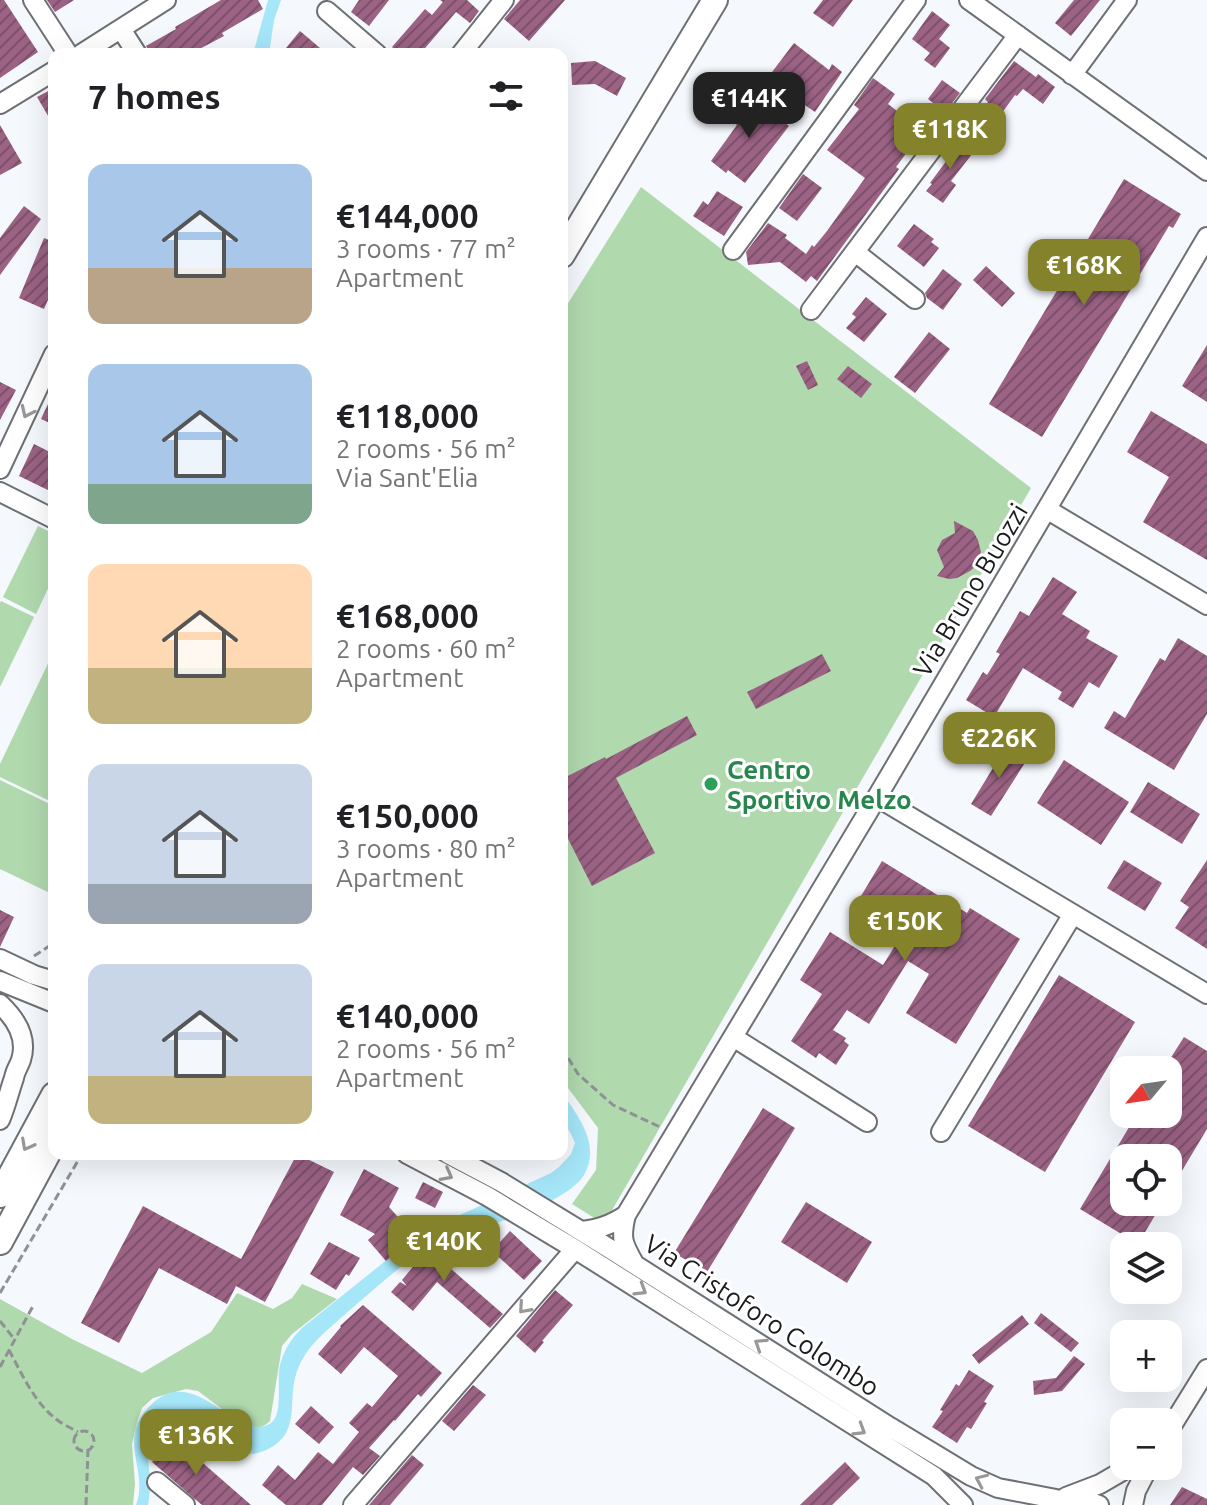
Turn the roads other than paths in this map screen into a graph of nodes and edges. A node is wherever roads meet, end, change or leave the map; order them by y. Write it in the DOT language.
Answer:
graph roads {
  1 [pos="33,0"];
  2 [pos="166,0"];
  3 [pos="504,0"];
  4 [pos="715,0"];
  5 [pos="916,0"];
  6 [pos="969,0"];
  7 [pos="1127,0"];
  8 [pos="327,11"];
  9 [pos="121,29"];
  10 [pos="1018,35"];
  11 [pos="64,48"];
  12 [pos="91,48"];
  13 [pos="133,48"];
  14 [pos="370,48"];
  15 [pos="466,48"];
  16 [pos="48,75"];
  17 [pos="1072,75"];
  18 [pos="0,104"];
  19 [pos="1207,171"];
  20 [pos="1207,237"];
  21 [pos="568,245"];
  22 [pos="733,250"];
  23 [pos="855,252"];
  24 [pos="915,299"];
  25 [pos="811,310"];
  26 [pos="48,367"];
  27 [pos="0,469"];
  28 [pos="0,492"];
  29 [pos="1048,510"];
  30 [pos="48,516"];
  31 [pos="1207,605"];
  32 [pos="877,797"];
  33 [pos="1073,914"];
  34 [pos="0,959"];
  35 [pos="25,971"];
  36 [pos="48,979"];
  37 [pos="3,982"];
  38 [pos="1207,994"];
  39 [pos="48,1001"];
  40 [pos="0,1004"];
  41 [pos="733,1037"];
  42 [pos="48,1106"];
  43 [pos="0,1120"];
  44 [pos="867,1122"];
  45 [pos="941,1132"];
  46 [pos="48,1153"];
  47 [pos="418,1160"];
  48 [pos="459,1160"];
  49 [pos="0,1195"];
  50 [pos="626,1215"];
  51 [pos="556,1227"];
  52 [pos="5,1233"];
  53 [pos="578,1240"];
  54 [pos="635,1265"];
  55 [pos="1207,1369"];
  56 [pos="1182,1409"];
  57 [pos="1110,1478"];
  58 [pos="1142,1480"];
  59 [pos="157,1482"];
  60 [pos="1055,1501"];
  61 [pos="185,1505"];
  62 [pos="353,1505"];
  63 [pos="963,1505"];
  64 [pos="1099,1505"];
  65 [pos="1133,1505"];
  1 -- 11 [label="street"];
  2 -- 9 [label="street"];
  3 -- 15 [label="street"];
  4 -- 21 [label="main road"];
  5 -- 22 [label="street"];
  6 -- 10 [label="street"];
  7 -- 17 [label="street"];
  8 -- 14 [label="street"];
  9 -- 12 [label="street"];
  9 -- 13 [label="street"];
  10 -- 17 [label="street"];
  10 -- 23 [label="street"];
  16 -- 18 [label="street"];
  17 -- 19 [label="street"];
  20 -- 29 [label="street, Via Bruno Buozzi"];
  23 -- 24 [label="street"];
  23 -- 25 [label="street"];
  26 -- 27 [label="street, one-way"];
  28 -- 30 [label="street"];
  29 -- 31 [label="street"];
  29 -- 32 [label="street, Via Bruno Buozzi"];
  32 -- 33 [label="street"];
  32 -- 41 [label="street, Via Bruno Buozzi"];
  33 -- 38 [label="street"];
  33 -- 45 [label="street"];
  34 -- 35 [label="street"];
  35 -- 36 [label="street"];
  35 -- 37 [label="street"];
  37 -- 39 [label="street"];
  40 -- 43 [label="street"];
  41 -- 44 [label="street"];
  41 -- 50 [label="street, Via Bruno Buozzi"];
  42 -- 49 [label="main road, one-way"];
  46 -- 52 [label="main road"];
  47 -- 51 [label="street, Via Cristoforo Colombo, one-way"];
  48 -- 51 [label="street, Via Cristoforo Colombo"];
  50 -- 53 [label="street"];
  50 -- 54 [label="street"];
  51 -- 53 [label="street, Via Cristoforo Colombo"];
  53 -- 54 [label="street, Via Cristoforo Colombo"];
  53 -- 62 [label="street, one-way"];
  53 -- 63 [label="street, Via Cristoforo Colombo, one-way"];
  60 -- 54 [label="street, Via Cristoforo Colombo, one-way"];
  55 -- 56 [label="street"];
  57 -- 60 [label="street"];
  58 -- 65 [label="street"];
  59 -- 61 [label="street"];
  60 -- 64 [label="street, Via Cristoforo Colombo"];
}
